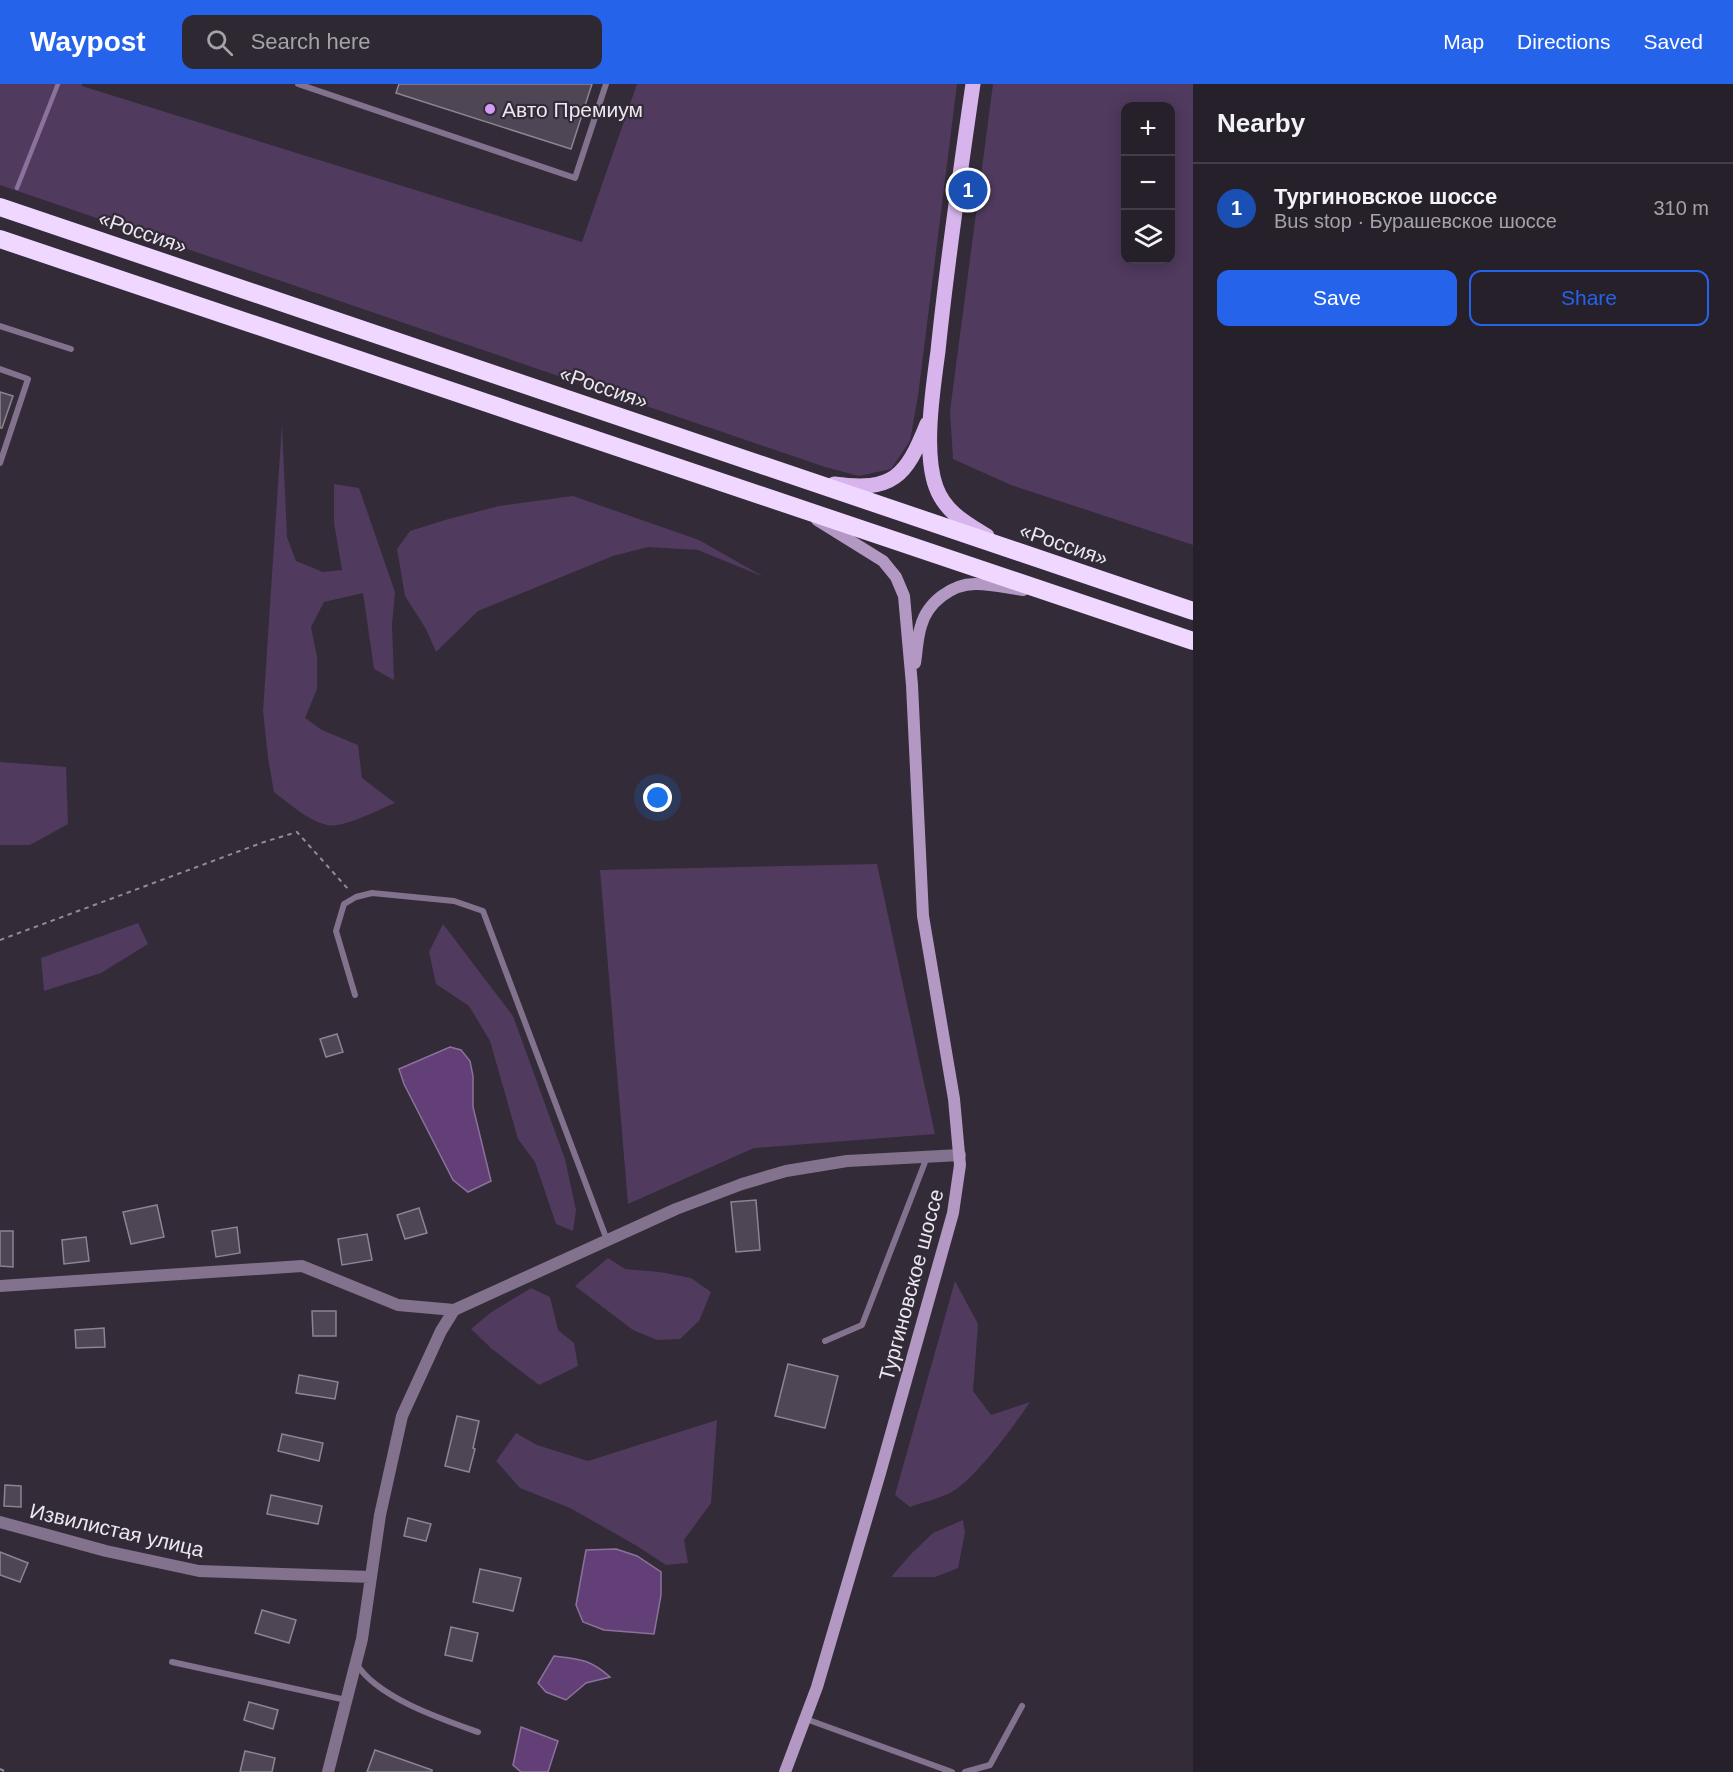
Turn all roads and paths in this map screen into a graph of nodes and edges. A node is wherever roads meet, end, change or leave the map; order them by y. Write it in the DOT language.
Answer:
graph roads {
  1 [pos="298,84"];
  2 [pos="606,84"];
  3 [pos="973,84"];
  4 [pos="0,207"];
  5 [pos="0,239"];
  6 [pos="0,326"];
  7 [pos="71,349"];
  8 [pos="0,369"];
  9 [pos="930,416"];
  10 [pos="0,463"];
  11 [pos="804,479"];
  12 [pos="794,507"];
  13 [pos="1008,548"];
  14 [pos="1056,595"];
  15 [pos="1193,611"];
  16 [pos="1193,641"];
  17 [pos="912,685"];
  18 [pos="356,897"];
  19 [pos="0,940"];
  20 [pos="355,995"];
  21 [pos="960,1155"];
  22 [pos="927,1157"];
  23 [pos="607,1240"];
  24 [pos="0,1286"];
  25 [pos="454,1310"];
  26 [pos="825,1341"];
  27 [pos="0,1522"];
  28 [pos="371,1577"];
  29 [pos="172,1662"];
  30 [pos="356,1662"];
  31 [pos="346,1700"];
  32 [pos="1022,1706"];
  33 [pos="806,1719"];
  34 [pos="478,1732"];
  35 [pos="0,1769"];
  36 [pos="6,1772"];
  37 [pos="328,1772"];
  38 [pos="785,1772"];
  39 [pos="952,1772"];
  40 [pos="965,1772"];
  1 -- 2 [label="lane"];
  3 -- 9 [label="main road"];
  4 -- 11 [label="highway, «Россия»"];
  5 -- 12 [label="highway"];
  6 -- 7 [label="lane"];
  8 -- 10 [label="lane"];
  9 -- 11 [label="main road"];
  9 -- 13 [label="main road"];
  11 -- 13 [label="highway, «Россия»"];
  12 -- 14 [label="highway"];
  12 -- 17 [label="main road, Тургиновское шоссе"];
  13 -- 15 [label="highway, «Россия»"];
  14 -- 16 [label="highway"];
  14 -- 17 [label="main road, Тургиновское шоссе"];
  17 -- 21 [label="main road, Тургиновское шоссе"];
  18 -- 19 [label="path"];
  18 -- 20 [label="lane"];
  18 -- 23 [label="lane"];
  21 -- 22 [label="street"];
  21 -- 33 [label="main road, Тургиновское шоссе"];
  22 -- 23 [label="street"];
  22 -- 26 [label="lane"];
  23 -- 25 [label="street"];
  24 -- 25 [label="street"];
  25 -- 28 [label="street"];
  27 -- 28 [label="street, Извилистая улица"];
  28 -- 30 [label="street"];
  29 -- 31 [label="lane"];
  30 -- 31 [label="street"];
  30 -- 34 [label="lane"];
  31 -- 37 [label="street"];
  32 -- 40 [label="lane"];
  33 -- 38 [label="main road, Тургиновское шоссе"];
  33 -- 39 [label="lane"];
  35 -- 36 [label="path"];
}
